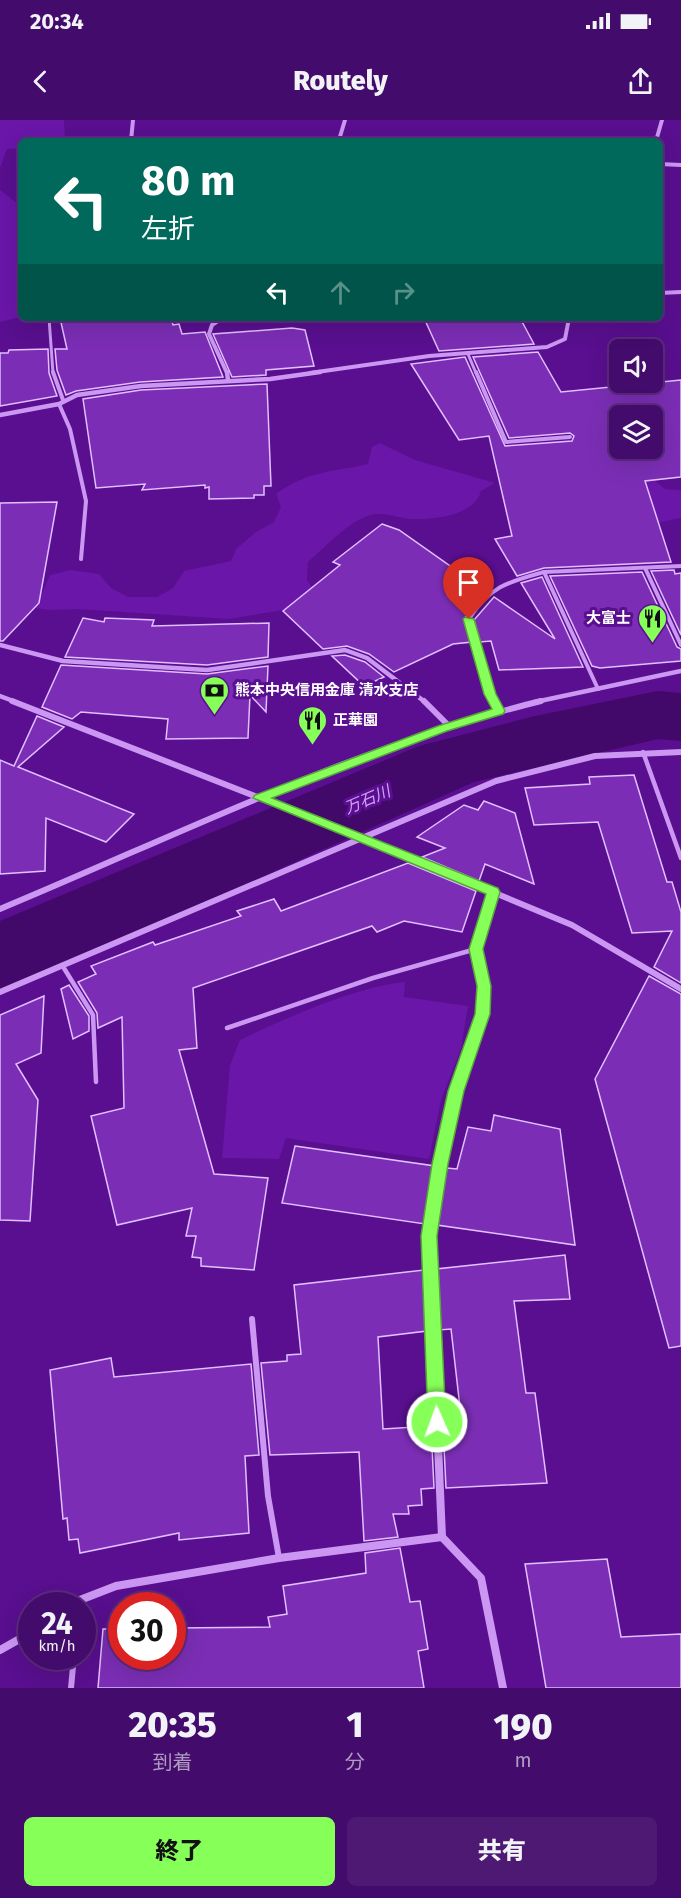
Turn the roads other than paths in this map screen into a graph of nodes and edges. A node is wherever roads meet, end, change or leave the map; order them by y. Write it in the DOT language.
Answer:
graph roads {
  1 [pos="133,120"];
  2 [pos="345,120"];
  3 [pos="662,120"];
  4 [pos="131,138"];
  5 [pos="340,138"];
  6 [pos="657,138"];
  7 [pos="663,164"];
  8 [pos="681,165"];
  9 [pos="681,292"];
  10 [pos="663,293"];
  11 [pos="49,321"];
  12 [pos="218,321"];
  13 [pos="569,321"];
  14 [pos="468,354"];
  15 [pos="228,380"];
  16 [pos="63,400"];
  17 [pos="59,404"];
  18 [pos="0,415"];
  19 [pos="570,437"];
  20 [pos="81,559"];
  21 [pos="681,566"];
  22 [pos="645,568"];
  23 [pos="544,572"];
  24 [pos="0,645"];
  25 [pos="681,645"];
  26 [pos="681,671"];
  27 [pos="598,689"];
  28 [pos="0,696"];
  29 [pos="499,711"];
  30 [pos="450,727"];
  31 [pos="643,752"];
  32 [pos="681,752"];
  33 [pos="259,798"];
  34 [pos="362,838"];
  35 [pos="681,858"];
  36 [pos="494,892"];
  37 [pos="0,909"];
  38 [pos="476,949"];
  39 [pos="62,965"];
  40 [pos="681,989"];
  41 [pos="0,992"];
  42 [pos="227,1028"];
  43 [pos="96,1082"];
  44 [pos="252,1319"];
  45 [pos="442,1537"];
  46 [pos="279,1558"];
  47 [pos="96,1594"];
  48 [pos="18,1642"];
  49 [pos="0,1650"];
  50 [pos="72,1670"];
  51 [pos="70,1688"];
  52 [pos="503,1688"];
  1 -- 4 [label="street"];
  2 -- 5 [label="street"];
  3 -- 6 [label="street"];
  7 -- 8 [label="street"];
  9 -- 10 [label="street"];
  11 -- 16 [label="lane"];
  12 -- 15 [label="street"];
  13 -- 14 [label="street"];
  14 -- 15 [label="street"];
  14 -- 19 [label="lane"];
  15 -- 16 [label="street"];
  16 -- 17 [label="street"];
  17 -- 18 [label="street"];
  17 -- 20 [label="lane"];
  21 -- 22 [label="lane"];
  22 -- 23 [label="lane"];
  22 -- 25 [label="lane"];
  23 -- 27 [label="lane"];
  23 -- 29 [label="lane"];
  24 -- 30 [label="street"];
  26 -- 27 [label="street"];
  27 -- 29 [label="street"];
  28 -- 33 [label="street"];
  29 -- 30 [label="street"];
  30 -- 33 [label="street"];
  31 -- 32 [label="street"];
  31 -- 34 [label="street"];
  31 -- 35 [label="lane"];
  33 -- 34 [label="street"];
  33 -- 37 [label="street"];
  34 -- 36 [label="street"];
  34 -- 39 [label="street"];
  36 -- 38 [label="street"];
  36 -- 40 [label="street"];
  38 -- 42 [label="lane"];
  38 -- 45 [label="street"];
  39 -- 41 [label="street"];
  39 -- 43 [label="lane"];
  44 -- 46 [label="lane"];
  45 -- 46 [label="street"];
  45 -- 52 [label="street"];
  46 -- 47 [label="street"];
  48 -- 49 [label="street"];
  50 -- 51 [label="lane"];
}
